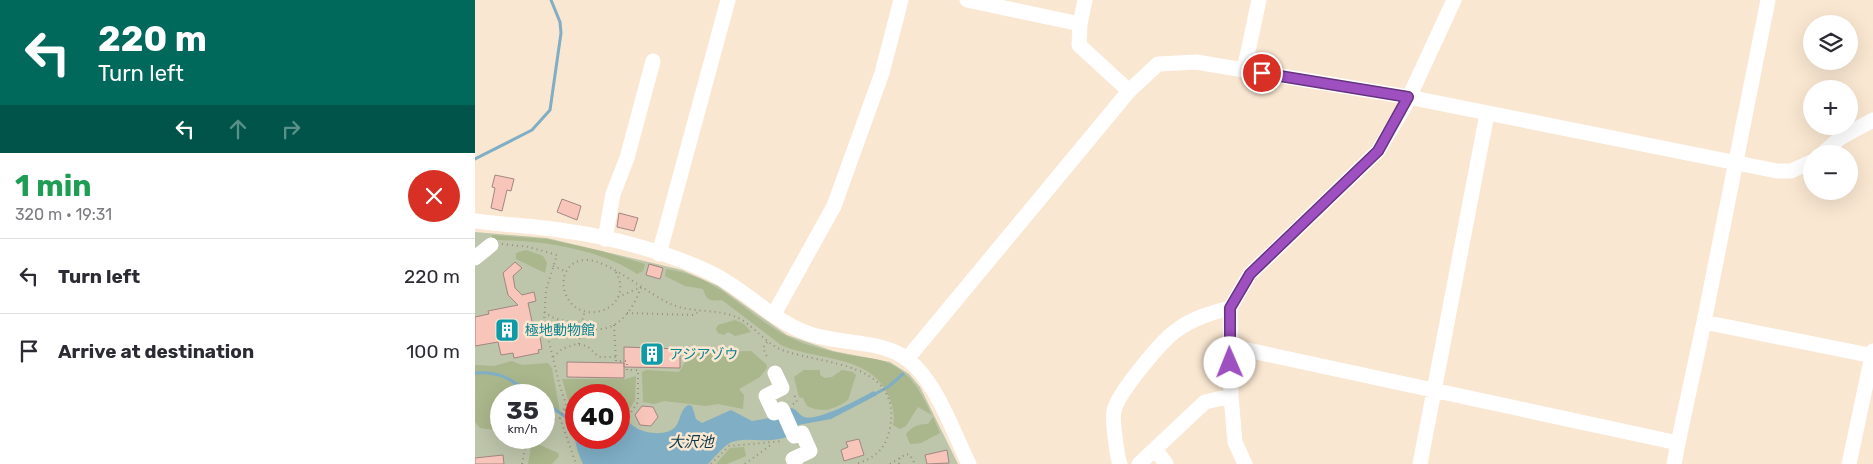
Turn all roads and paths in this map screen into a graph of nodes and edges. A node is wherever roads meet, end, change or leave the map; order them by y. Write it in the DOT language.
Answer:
graph roads {
  1 [pos="728,0"];
  2 [pos="901,0"];
  3 [pos="967,0"];
  4 [pos="1085,0"];
  5 [pos="1259,0"];
  6 [pos="1454,0"];
  7 [pos="1769,0"];
  8 [pos="1080,24"];
  9 [pos="653,60"];
  10 [pos="1244,70"];
  11 [pos="1129,91"];
  12 [pos="1408,97"];
  13 [pos="1487,114"];
  14 [pos="1873,120"];
  15 [pos="1832,145"];
  16 [pos="1735,162"];
  17 [pos="1803,166"];
  18 [pos="475,221"];
  19 [pos="605,239"];
  20 [pos="491,245"];
  21 [pos="659,254"];
  22 [pos="475,258"];
  23 [pos="553,266"];
  24 [pos="565,271"];
  25 [pos="615,272"];
  26 [pos="641,287"];
  27 [pos="618,297"];
  28 [pos="1230,308"];
  29 [pos="585,311"];
  30 [pos="544,312"];
  31 [pos="699,312"];
  32 [pos="627,313"];
  33 [pos="774,314"];
  34 [pos="1704,322"];
  35 [pos="580,324"];
  36 [pos="614,325"];
  37 [pos="767,342"];
  38 [pos="579,344"];
  39 [pos="1229,346"];
  40 [pos="1873,354"];
  41 [pos="553,357"];
  42 [pos="616,357"];
  43 [pos="768,359"];
  44 [pos="907,359"];
  45 [pos="775,373"];
  46 [pos="1433,388"];
  47 [pos="1231,396"];
  48 [pos="564,410"];
  49 [pos="630,413"];
  50 [pos="560,418"];
  51 [pos="555,419"];
  52 [pos="788,439"];
  53 [pos="1678,443"];
  54 [pos="772,444"];
  55 [pos="525,449"];
  56 [pos="1155,449"];
  57 [pos="900,457"];
  58 [pos="522,464"];
  59 [pos="576,464"];
  60 [pos="711,464"];
  61 [pos="745,464"];
  62 [pos="795,464"];
  63 [pos="856,464"];
  64 [pos="890,464"];
  65 [pos="899,464"];
  66 [pos="915,464"];
  67 [pos="969,464"];
  68 [pos="1120,464"];
  69 [pos="1139,464"];
  70 [pos="1166,464"];
  71 [pos="1245,464"];
  72 [pos="1419,464"];
  73 [pos="1674,464"];
  74 [pos="1849,464"];
  1 -- 21 [label="street"];
  2 -- 33 [label="street"];
  3 -- 8 [label="street"];
  4 -- 8 [label="street"];
  5 -- 10 [label="street"];
  6 -- 12 [label="street"];
  7 -- 16 [label="street"];
  8 -- 11 [label="street"];
  9 -- 19 [label="street"];
  10 -- 11 [label="street"];
  10 -- 12 [label="street"];
  11 -- 44 [label="street"];
  12 -- 13 [label="street"];
  12 -- 28 [label="street"];
  13 -- 16 [label="street"];
  13 -- 46 [label="street"];
  14 -- 15 [label="street"];
  16 -- 17 [label="street"];
  16 -- 34 [label="street"];
  18 -- 19 [label="street"];
  19 -- 21 [label="street"];
  20 -- 22 [label="street"];
  20 -- 23 [label="path"];
  21 -- 33 [label="street"];
  23 -- 24 [label="path"];
  23 -- 30 [label="path"];
  24 -- 25 [label="path"];
  24 -- 29 [label="path"];
  25 -- 26 [label="path"];
  25 -- 27 [label="path"];
  26 -- 27 [label="path"];
  26 -- 31 [label="path"];
  26 -- 32 [label="path"];
  27 -- 29 [label="path"];
  28 -- 39 [label="street"];
  28 -- 68 [label="street"];
  29 -- 35 [label="path"];
  30 -- 35 [label="path"];
  30 -- 41 [label="path"];
  31 -- 32 [label="path"];
  31 -- 37 [label="path"];
  32 -- 36 [label="path"];
  33 -- 44 [label="street"];
  34 -- 40 [label="street"];
  34 -- 53 [label="street"];
  35 -- 36 [label="path"];
  35 -- 38 [label="path"];
  36 -- 42 [label="path"];
  37 -- 43 [label="path"];
  37 -- 63 [label="path"];
  38 -- 41 [label="path"];
  38 -- 42 [label="path"];
  39 -- 46 [label="street"];
  39 -- 47 [label="street"];
  40 -- 74 [label="street"];
  41 -- 48 [label="path"];
  42 -- 49 [label="path"];
  44 -- 67 [label="street"];
  45 -- 62 [label="street"];
  46 -- 53 [label="street"];
  46 -- 72 [label="street"];
  47 -- 56 [label="street"];
  47 -- 71 [label="street"];
  48 -- 50 [label="path"];
  50 -- 51 [label="path"];
  50 -- 59 [label="path"];
  52 -- 54 [label="path"];
  53 -- 73 [label="street"];
  54 -- 60 [label="path"];
  54 -- 61 [label="path"];
  55 -- 58 [label="path"];
  56 -- 69 [label="street"];
  56 -- 70 [label="street"];
  57 -- 64 [label="path"];
  57 -- 65 [label="path"];
  57 -- 66 [label="path"];
}
